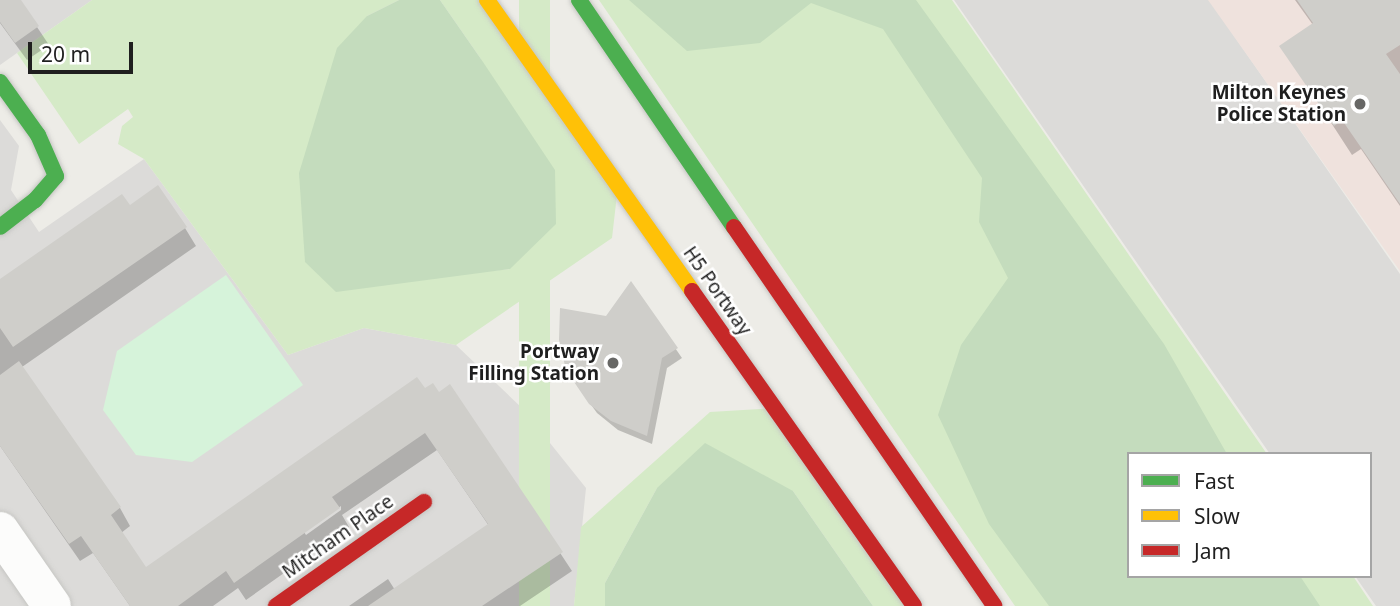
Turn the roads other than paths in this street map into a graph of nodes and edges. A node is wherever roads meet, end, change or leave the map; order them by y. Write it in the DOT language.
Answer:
graph roads {
  1 [pos="487,0"];
  2 [pos="579,0"];
  3 [pos="0,82"];
  4 [pos="0,227"];
  5 [pos="424,502"];
  6 [pos="0,531"];
  7 [pos="52,606"];
  8 [pos="276,606"];
  9 [pos="914,606"];
  10 [pos="994,606"];
  1 -- 9 [label="main road, H5 Portway"];
  2 -- 10 [label="main road"];
  3 -- 4 [label="main road"];
  5 -- 8 [label="main road, Mitcham Place"];
  6 -- 7 [label="street"];
}
